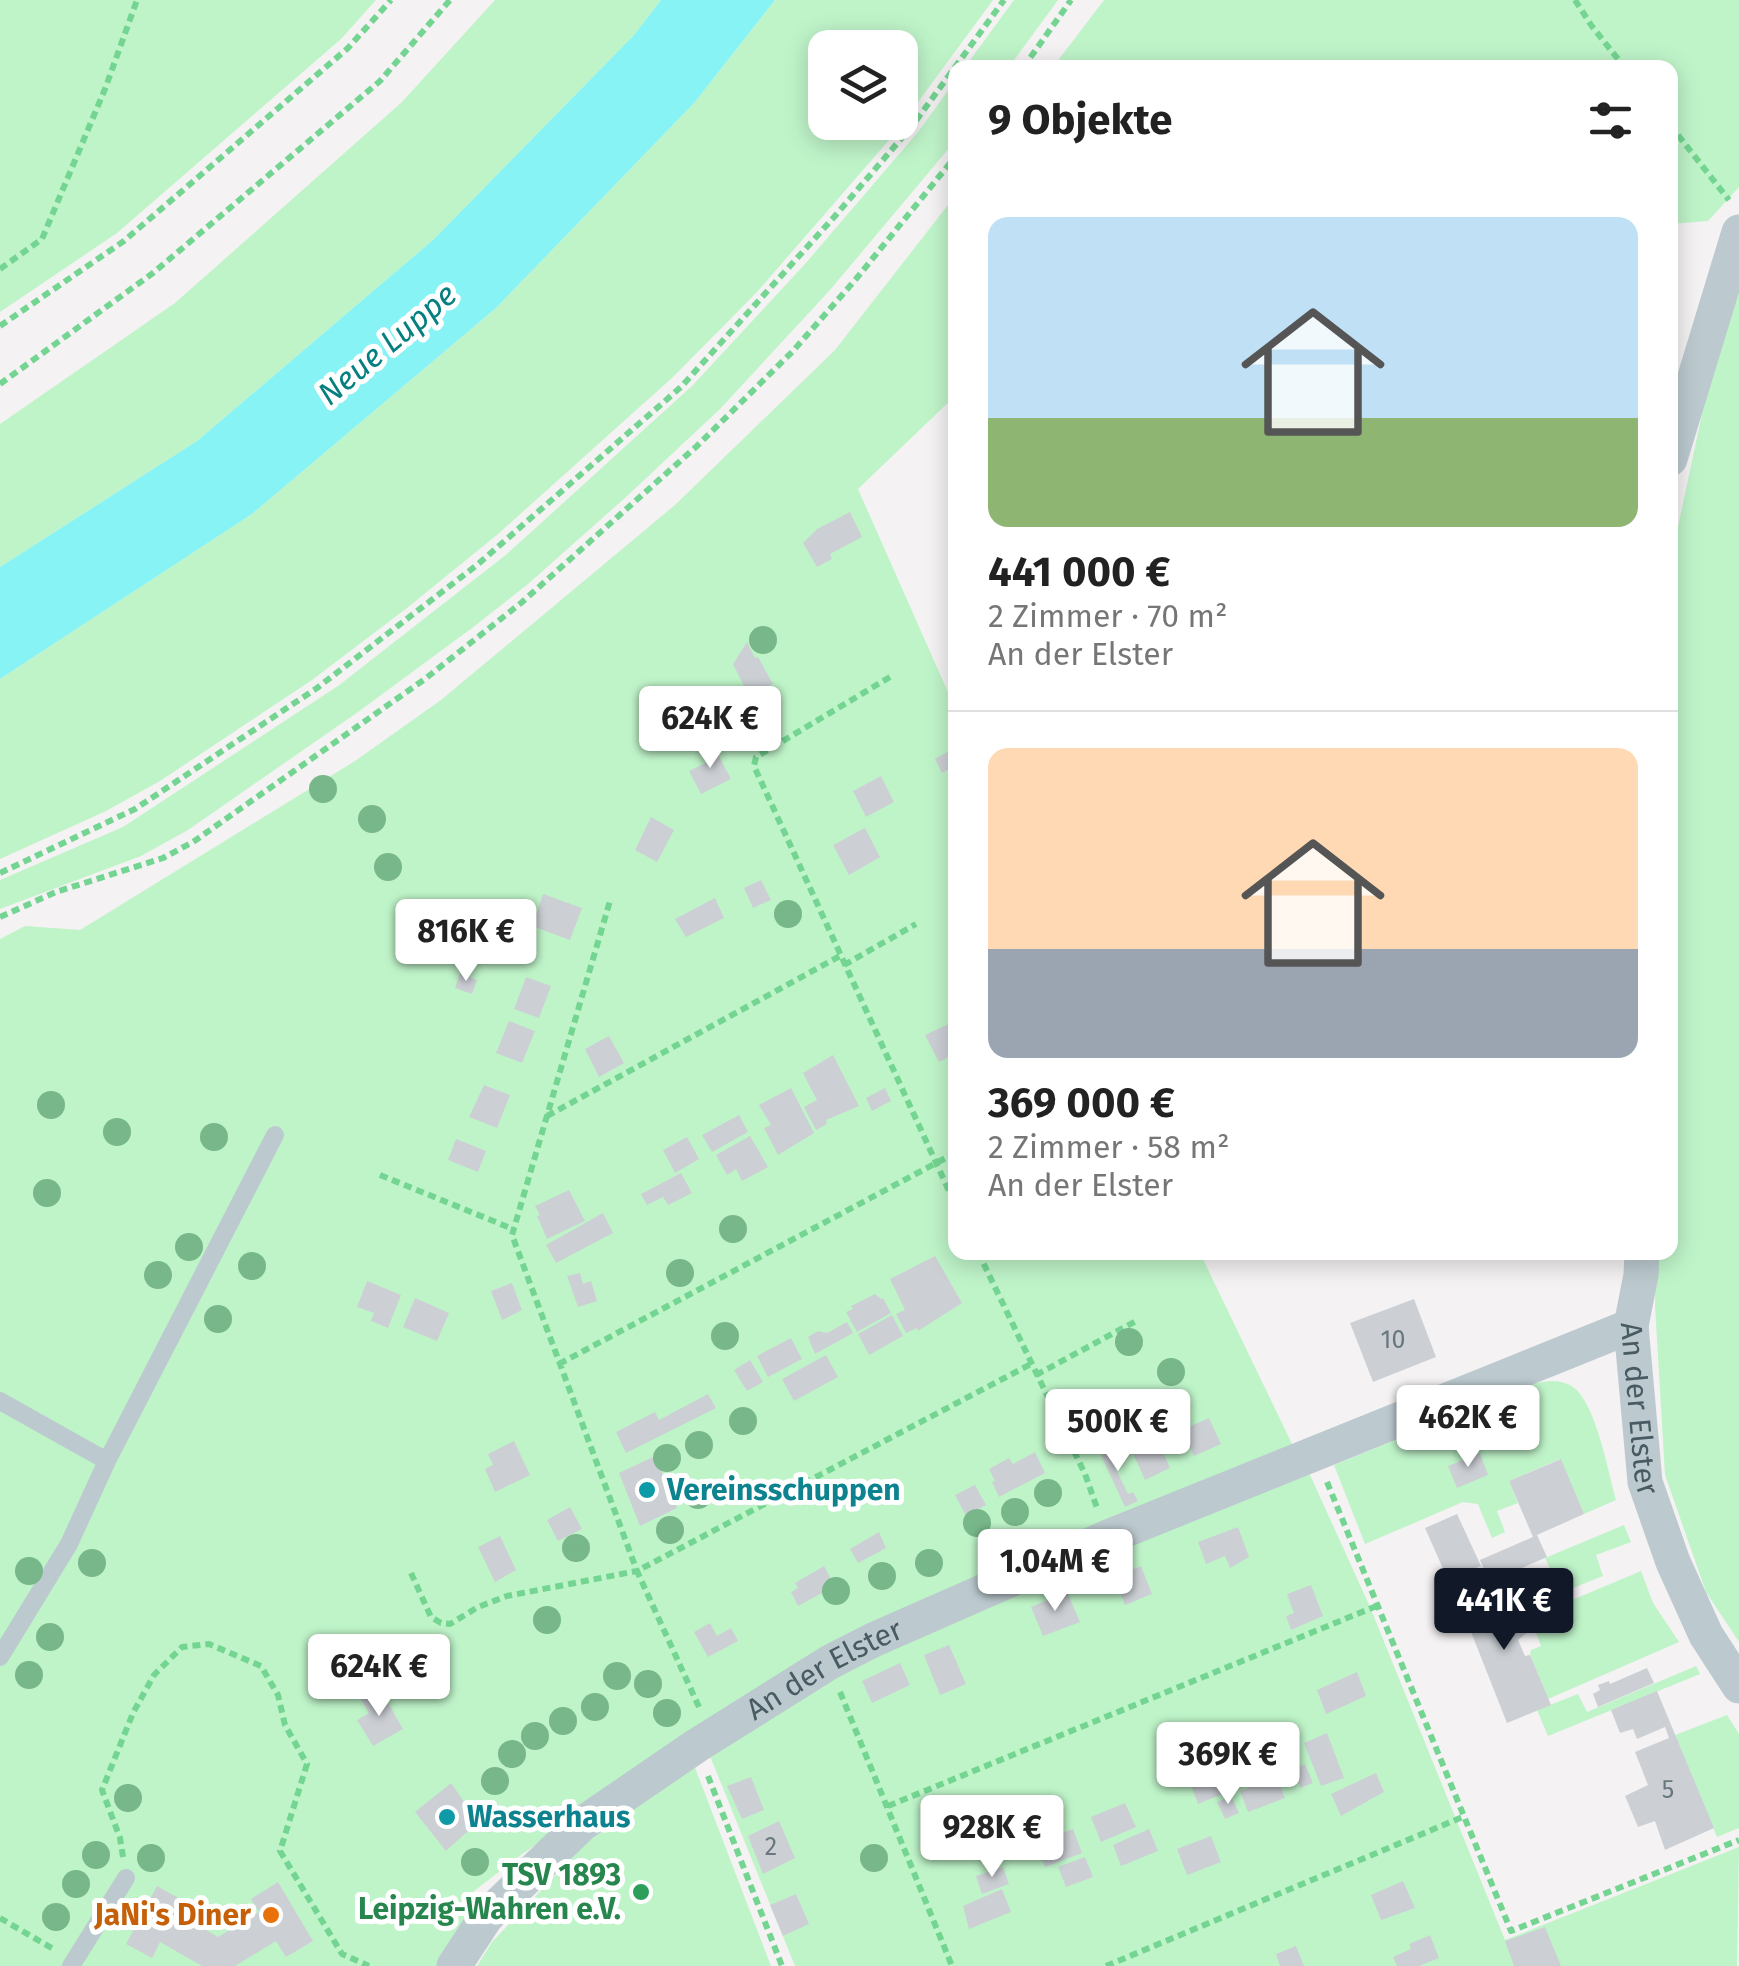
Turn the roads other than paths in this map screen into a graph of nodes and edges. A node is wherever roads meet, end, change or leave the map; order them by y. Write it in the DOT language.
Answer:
graph roads {
  1 [pos="1739,232"];
  2 [pos="1678,433"];
  3 [pos="276,1135"];
  4 [pos="1641,1260"];
  5 [pos="1631,1326"];
  6 [pos="0,1400"];
  7 [pos="107,1461"];
  8 [pos="0,1658"];
  9 [pos="1739,1686"];
  10 [pos="126,1878"];
  11 [pos="72,1964"];
  12 [pos="454,1966"];
  1 -- 2 [label="street"];
  3 -- 7 [label="lane"];
  4 -- 5 [label="street"];
  5 -- 9 [label="street, An der Elster"];
  5 -- 12 [label="street, An der Elster"];
  6 -- 7 [label="lane"];
  7 -- 8 [label="lane"];
  10 -- 11 [label="lane"];
}
